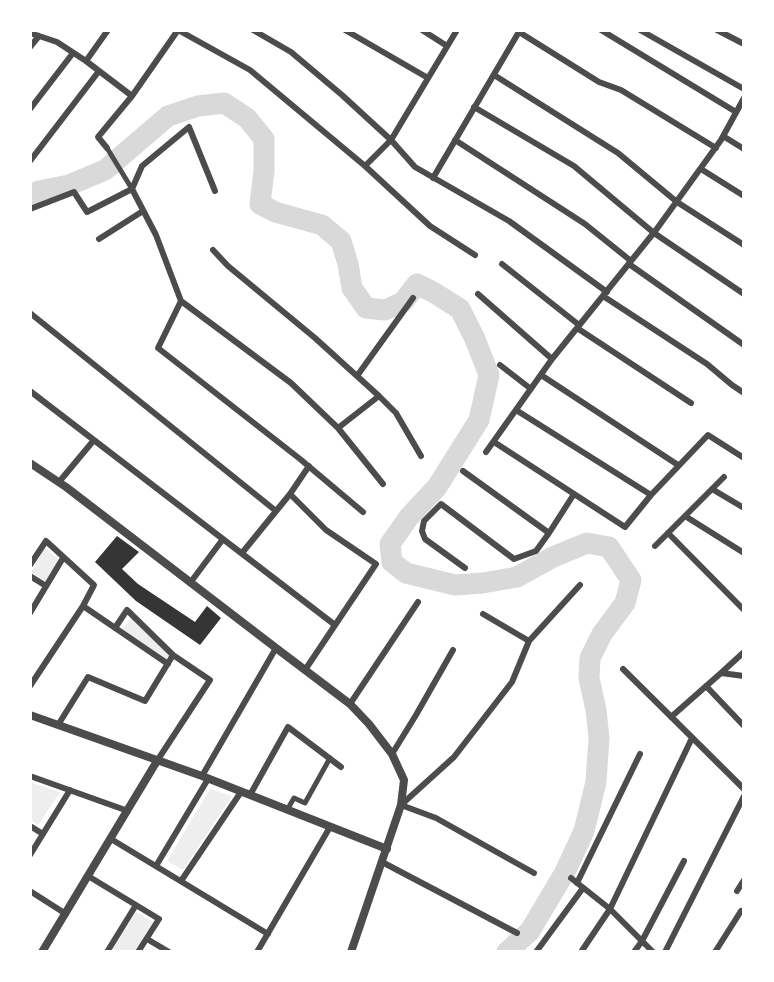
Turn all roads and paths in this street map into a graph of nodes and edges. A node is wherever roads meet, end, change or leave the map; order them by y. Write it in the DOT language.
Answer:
graph roads {
  1 [pos="108,30"];
  2 [pos="178,30"];
  3 [pos="253,30"];
  4 [pos="345,30"];
  5 [pos="422,30"];
  6 [pos="457,30"];
  7 [pos="601,30"];
  8 [pos="640,30"];
  9 [pos="717,30"];
  10 [pos="520,31"];
  11 [pos="30,33"];
  12 [pos="39,36"];
  13 [pos="744,44"];
  14 [pos="447,46"];
  15 [pos="30,47"];
  16 [pos="73,53"];
  17 [pos="86,61"];
  18 [pos="99,71"];
  19 [pos="494,75"];
  20 [pos="428,78"];
  21 [pos="744,89"];
  22 [pos="132,96"];
  23 [pos="744,100"];
  24 [pos="474,107"];
  25 [pos="30,109"];
  26 [pos="736,112"];
  27 [pos="723,136"];
  28 [pos="391,140"];
  29 [pos="455,140"];
  30 [pos="716,147"];
  31 [pos="107,148"];
  32 [pos="744,149"];
  33 [pos="30,160"];
  34 [pos="365,166"];
  35 [pos="701,169"];
  36 [pos="433,177"];
  37 [pos="132,189"];
  38 [pos="215,191"];
  39 [pos="744,196"];
  40 [pos="677,202"];
  41 [pos="30,209"];
  42 [pos="143,211"];
  43 [pos="654,232"];
  44 [pos="99,239"];
  45 [pos="744,245"];
  46 [pos="213,250"];
  47 [pos="475,255"];
  48 [pos="630,263"];
  49 [pos="502,264"];
  50 [pos="478,294"];
  51 [pos="605,294"];
  52 [pos="744,294"];
  53 [pos="413,298"];
  54 [pos="181,301"];
  55 [pos="30,313"];
  56 [pos="578,327"];
  57 [pos="744,345"];
  58 [pos="552,359"];
  59 [pos="500,365"];
  60 [pos="541,375"];
  61 [pos="357,376"];
  62 [pos="531,389"];
  63 [pos="30,391"];
  64 [pos="744,393"];
  65 [pos="379,396"];
  66 [pos="692,403"];
  67 [pos="516,410"];
  68 [pos="338,428"];
  69 [pos="94,440"];
  70 [pos="494,442"];
  71 [pos="486,453"];
  72 [pos="421,456"];
  73 [pos="744,458"];
  74 [pos="30,463"];
  75 [pos="678,465"];
  76 [pos="309,466"];
  77 [pos="463,471"];
  78 [pos="724,477"];
  79 [pos="59,482"];
  80 [pos="383,484"];
  81 [pos="712,489"];
  82 [pos="290,494"];
  83 [pos="574,494"];
  84 [pos="651,495"];
  85 [pos="744,508"];
  86 [pos="276,511"];
  87 [pos="363,512"];
  88 [pos="685,516"];
  89 [pos="549,533"];
  90 [pos="668,533"];
  91 [pos="223,539"];
  92 [pos="655,546"];
  93 [pos="242,553"];
  94 [pos="744,553"];
  95 [pos="63,558"];
  96 [pos="30,565"];
  97 [pos="465,568"];
  98 [pos="30,576"];
  99 [pos="190,583"];
  100 [pos="580,585"];
  101 [pos="46,586"];
  102 [pos="418,602"];
  103 [pos="83,606"];
  104 [pos="744,610"];
  105 [pos="30,613"];
  106 [pos="483,614"];
  107 [pos="335,625"];
  108 [pos="115,628"];
  109 [pos="529,641"];
  110 [pos="276,648"];
  111 [pos="453,650"];
  112 [pos="744,652"];
  113 [pos="173,655"];
  114 [pos="168,664"];
  115 [pos="623,669"];
  116 [pos="305,670"];
  117 [pos="721,673"];
  118 [pos="744,676"];
  119 [pos="30,686"];
  120 [pos="706,686"];
  121 [pos="350,704"];
  122 [pos="30,714"];
  123 [pos="671,717"];
  124 [pos="58,725"];
  125 [pos="744,726"];
  126 [pos="692,738"];
  127 [pos="392,754"];
  128 [pos="640,754"];
  129 [pos="330,758"];
  130 [pos="157,761"];
  131 [pos="341,767"];
  132 [pos="30,776"];
  133 [pos="205,778"];
  134 [pos="744,789"];
  135 [pos="70,790"];
  136 [pos="245,794"];
  137 [pos="744,796"];
  138 [pos="401,805"];
  139 [pos="287,810"];
  140 [pos="128,811"];
  141 [pos="30,826"];
  142 [pos="330,827"];
  143 [pos="43,834"];
  144 [pos="111,839"];
  145 [pos="387,849"];
  146 [pos="30,855"];
  147 [pos="684,861"];
  148 [pos="382,862"];
  149 [pos="156,866"];
  150 [pos="534,873"];
  151 [pos="88,876"];
  152 [pos="571,878"];
  153 [pos="744,880"];
  154 [pos="181,881"];
  155 [pos="580,886"];
  156 [pos="30,891"];
  157 [pos="737,891"];
  158 [pos="136,905"];
  159 [pos="610,909"];
  160 [pos="741,911"];
  161 [pos="66,914"];
  162 [pos="517,933"];
  163 [pos="268,934"];
  164 [pos="147,939"];
  165 [pos="642,941"];
  166 [pos="42,952"];
  167 [pos="107,952"];
  168 [pos="138,952"];
  169 [pos="169,952"];
  170 [pos="257,952"];
  171 [pos="351,952"];
  172 [pos="536,952"];
  173 [pos="581,952"];
  174 [pos="634,952"];
  175 [pos="653,952"];
  176 [pos="665,952"];
  177 [pos="716,952"];
  1 -- 17 [label="street"];
  2 -- 22 [label="street"];
  2 -- 34 [label="street"];
  3 -- 28 [label="street"];
  4 -- 20 [label="street"];
  5 -- 14 [label="street"];
  6 -- 14 [label="street"];
  7 -- 26 [label="street"];
  8 -- 21 [label="street"];
  9 -- 13 [label="street"];
  10 -- 19 [label="street"];
  10 -- 30 [label="street"];
  11 -- 12 [label="street"];
  12 -- 15 [label="street"];
  12 -- 16 [label="street"];
  14 -- 20 [label="street"];
  16 -- 17 [label="street"];
  16 -- 25 [label="street"];
  17 -- 18 [label="street"];
  18 -- 22 [label="street"];
  18 -- 33 [label="street"];
  19 -- 24 [label="street"];
  19 -- 40 [label="street"];
  20 -- 28 [label="street"];
  22 -- 31 [label="street"];
  23 -- 26 [label="street"];
  24 -- 29 [label="street"];
  24 -- 43 [label="street"];
  26 -- 27 [label="street"];
  27 -- 30 [label="street"];
  27 -- 32 [label="street"];
  28 -- 34 [label="street"];
  28 -- 36 [label="street"];
  29 -- 36 [label="street"];
  29 -- 48 [label="street"];
  30 -- 35 [label="street"];
  31 -- 37 [label="street"];
  34 -- 47 [label="street"];
  35 -- 39 [label="street"];
  35 -- 40 [label="street"];
  36 -- 51 [label="street"];
  37 -- 38 [label="street"];
  37 -- 41 [label="street"];
  37 -- 42 [label="street"];
  40 -- 43 [label="street"];
  40 -- 45 [label="street"];
  42 -- 44 [label="street"];
  42 -- 54 [label="street"];
  43 -- 48 [label="street"];
  43 -- 52 [label="street"];
  46 -- 61 [label="street"];
  48 -- 51 [label="street"];
  48 -- 57 [label="street"];
  49 -- 56 [label="street"];
  50 -- 58 [label="street"];
  51 -- 56 [label="street"];
  51 -- 64 [label="street"];
  53 -- 61 [label="street"];
  54 -- 68 [label="street"];
  54 -- 76 [label="street"];
  55 -- 86 [label="street"];
  56 -- 58 [label="street"];
  56 -- 66 [label="street"];
  58 -- 60 [label="street"];
  59 -- 62 [label="street"];
  60 -- 62 [label="street"];
  60 -- 75 [label="street"];
  61 -- 65 [label="street"];
  62 -- 67 [label="street"];
  63 -- 69 [label="street"];
  65 -- 68 [label="street"];
  65 -- 72 [label="street"];
  67 -- 70 [label="street"];
  67 -- 84 [label="street"];
  68 -- 80 [label="street"];
  69 -- 79 [label="street"];
  69 -- 91 [label="street"];
  70 -- 71 [label="street"];
  70 -- 83 [label="street"];
  73 -- 75 [label="street"];
  74 -- 79 [label="street"];
  75 -- 84 [label="street"];
  76 -- 82 [label="street"];
  76 -- 87 [label="street"];
  77 -- 89 [label="street"];
  78 -- 81 [label="street"];
  79 -- 99 [label="street"];
  81 -- 85 [label="street"];
  81 -- 88 [label="street"];
  82 -- 86 [label="street"];
  82 -- 107 [label="street"];
  83 -- 84 [label="street"];
  83 -- 89 [label="street"];
  86 -- 93 [label="street"];
  88 -- 90 [label="street"];
  88 -- 94 [label="street"];
  89 -- 97 [label="street"];
  90 -- 92 [label="street"];
  90 -- 104 [label="street"];
  91 -- 93 [label="street"];
  91 -- 99 [label="street"];
  93 -- 107 [label="street"];
  95 -- 96 [label="street"];
  95 -- 101 [label="street"];
  95 -- 103 [label="street"];
  98 -- 101 [label="street"];
  99 -- 110 [label="street"];
  100 -- 109 [label="street"];
  101 -- 105 [label="street"];
  102 -- 121 [label="street"];
  103 -- 108 [label="street"];
  103 -- 119 [label="street"];
  106 -- 109 [label="street"];
  107 -- 116 [label="street"];
  108 -- 113 [label="street"];
  108 -- 114 [label="street"];
  109 -- 138 [label="street"];
  110 -- 116 [label="street"];
  110 -- 133 [label="street"];
  111 -- 127 [label="street"];
  112 -- 117 [label="street"];
  113 -- 114 [label="street"];
  113 -- 130 [label="street"];
  114 -- 124 [label="street"];
  115 -- 123 [label="street"];
  116 -- 121 [label="street"];
  117 -- 118 [label="street"];
  117 -- 120 [label="street"];
  120 -- 123 [label="street"];
  120 -- 125 [label="street"];
  121 -- 127 [label="street"];
  122 -- 124 [label="street"];
  123 -- 126 [label="street"];
  124 -- 130 [label="street"];
  126 -- 134 [label="street"];
  126 -- 159 [label="street"];
  127 -- 138 [label="street"];
  128 -- 155 [label="street"];
  129 -- 131 [label="street"];
  129 -- 136 [label="street"];
  129 -- 139 [label="street"];
  130 -- 133 [label="street"];
  130 -- 140 [label="street"];
  132 -- 135 [label="street"];
  133 -- 136 [label="street"];
  133 -- 149 [label="street"];
  135 -- 140 [label="street"];
  135 -- 143 [label="street"];
  136 -- 139 [label="street"];
  136 -- 154 [label="street"];
  137 -- 176 [label="street"];
  138 -- 145 [label="street"];
  138 -- 150 [label="street"];
  139 -- 142 [label="street"];
  140 -- 144 [label="street"];
  141 -- 143 [label="street"];
  142 -- 145 [label="street"];
  142 -- 163 [label="street"];
  143 -- 146 [label="street"];
  144 -- 149 [label="street"];
  144 -- 151 [label="street"];
  145 -- 148 [label="street"];
  147 -- 165 [label="street"];
  148 -- 162 [label="street"];
  148 -- 171 [label="street"];
  149 -- 154 [label="street"];
  151 -- 158 [label="street"];
  151 -- 161 [label="street"];
  152 -- 155 [label="street"];
  153 -- 157 [label="street"];
  154 -- 163 [label="street"];
  155 -- 159 [label="street"];
  155 -- 172 [label="street"];
  156 -- 161 [label="street"];
  158 -- 164 [label="street"];
  158 -- 167 [label="street"];
  159 -- 165 [label="street"];
  159 -- 173 [label="street"];
  160 -- 177 [label="street"];
  161 -- 166 [label="street"];
  163 -- 170 [label="street"];
  164 -- 168 [label="street"];
  164 -- 169 [label="street"];
  165 -- 174 [label="street"];
  165 -- 175 [label="street"];
}
